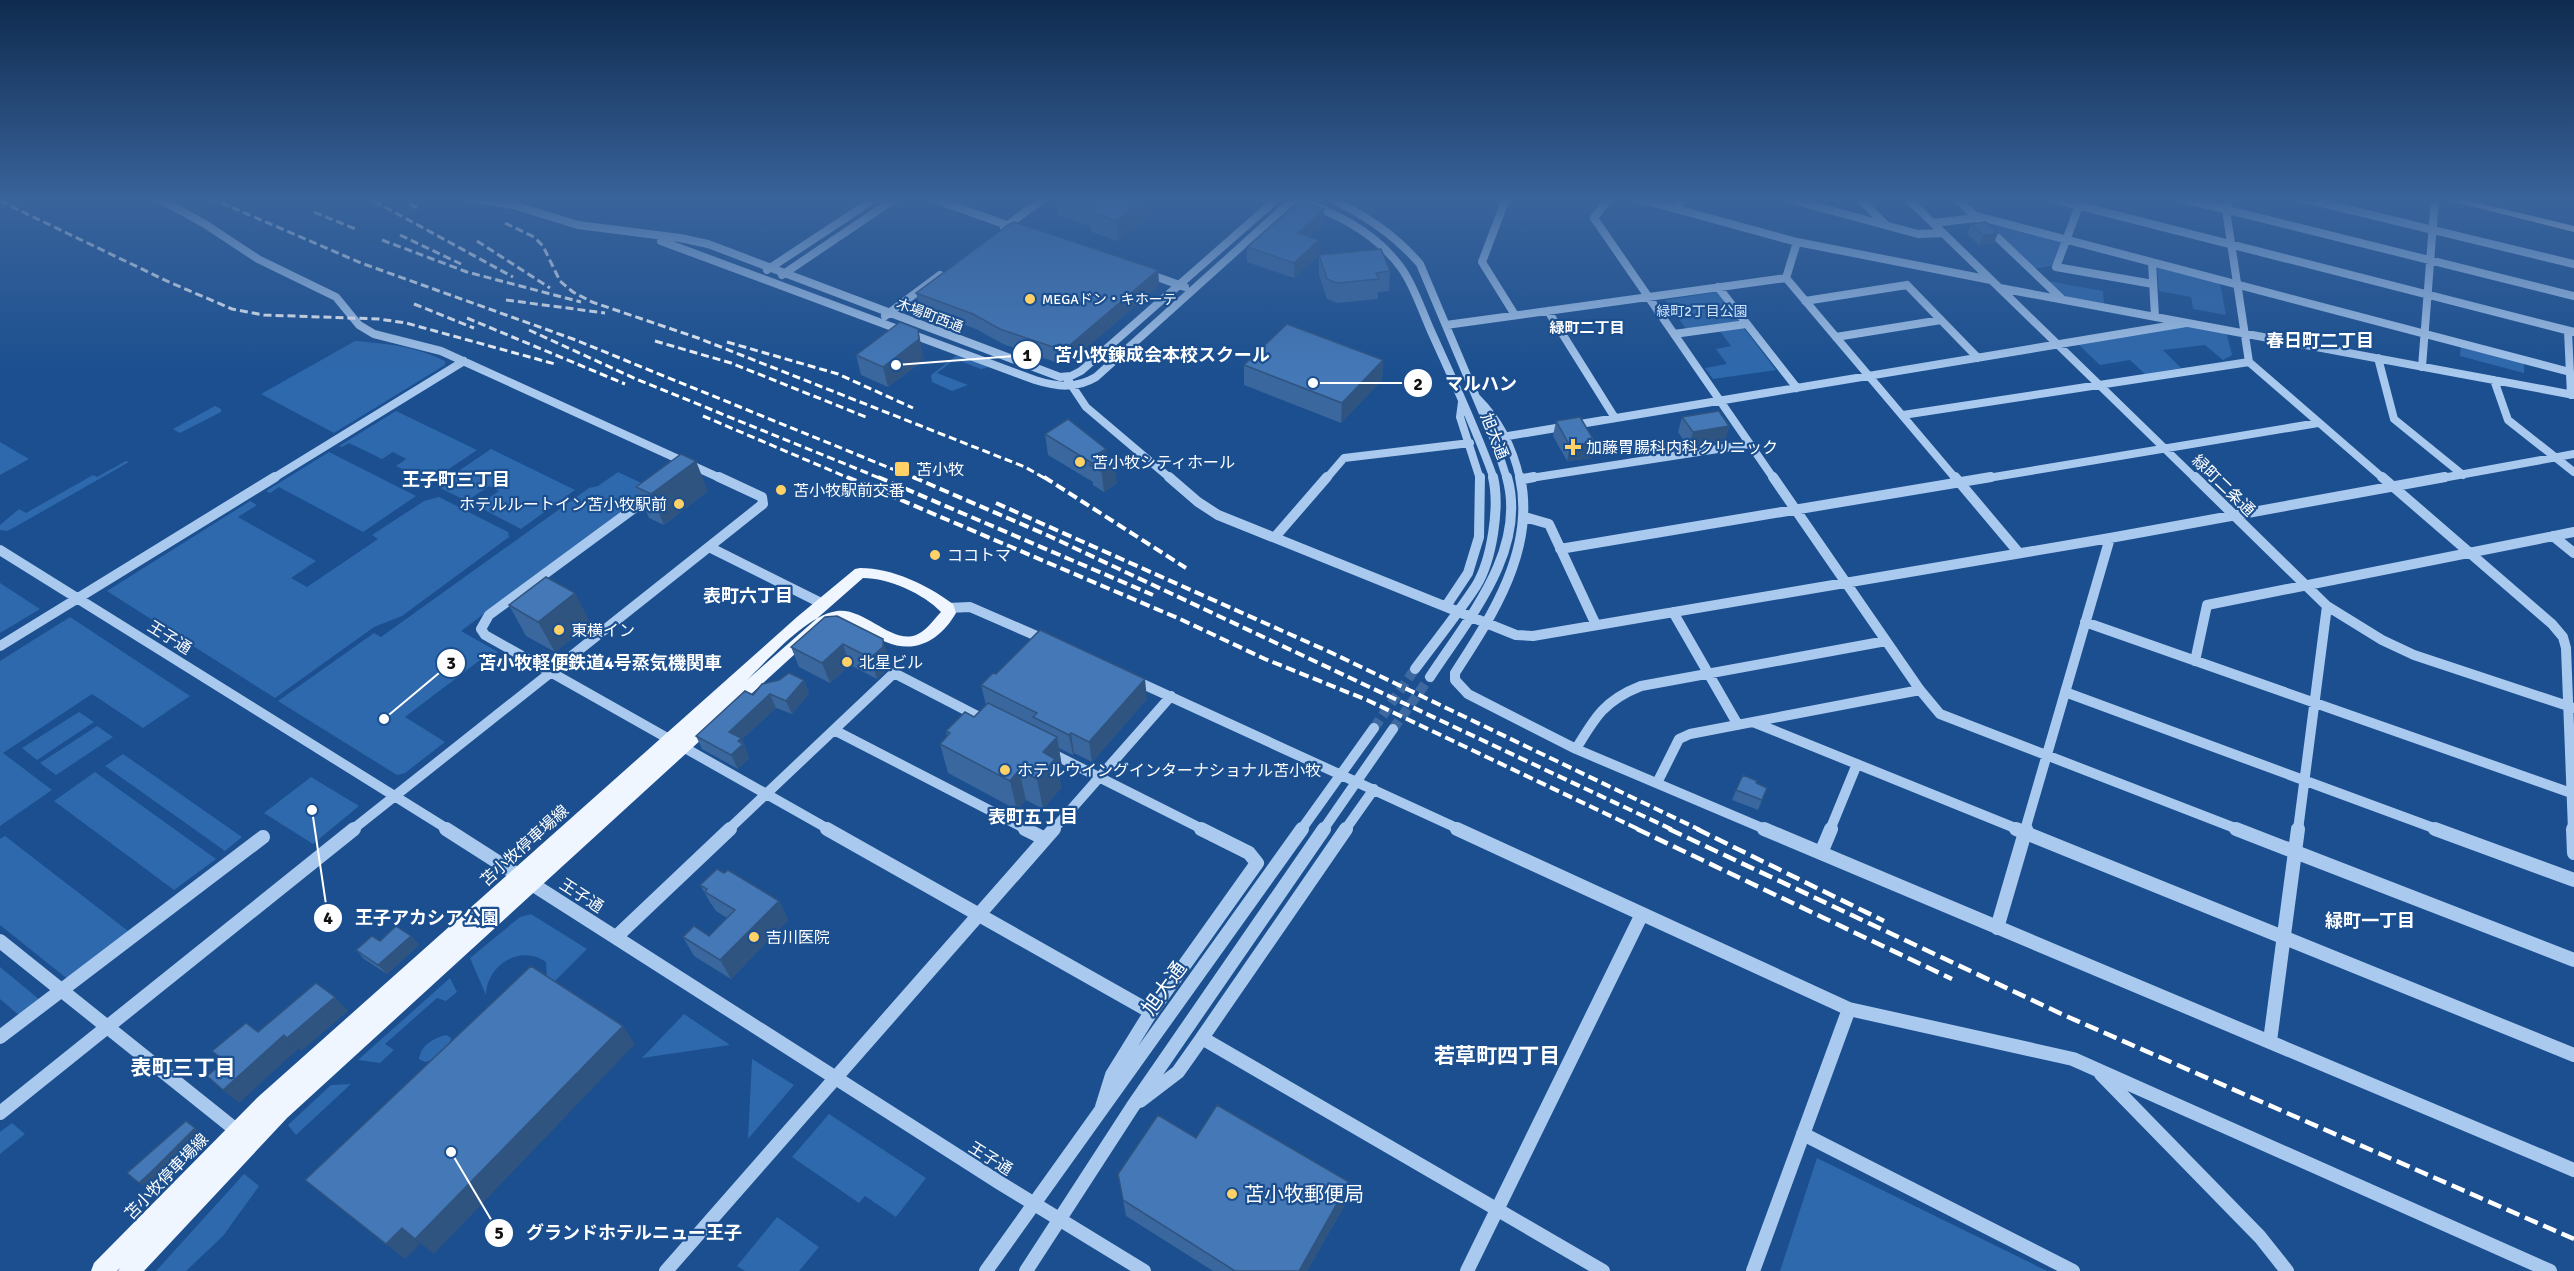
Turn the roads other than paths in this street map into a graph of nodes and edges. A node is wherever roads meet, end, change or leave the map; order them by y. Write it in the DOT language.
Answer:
graph roads {
  1 [pos="255,257"];
  2 [pos="706,257"];
  3 [pos="744,257"];
  4 [pos="786,257"];
  5 [pos="808,257"];
  6 [pos="1211,257"];
  7 [pos="1230,257"];
  8 [pos="1393,257"];
  9 [pos="1414,257"];
  10 [pos="1484,257"];
  11 [pos="1621,257"];
  12 [pos="1792,257"];
  13 [pos="1875,257"];
  14 [pos="1968,257"];
  15 [pos="2018,257"];
  16 [pos="2059,257"];
  17 [pos="2134,257"];
  18 [pos="2233,257"];
  19 [pos="2282,257"];
  20 [pos="2419,257"];
  21 [pos="2546,257"];
  22 [pos="2430,260"];
  23 [pos="2152,262"];
  24 [pos="1909,264"];
  25 [pos="2574,264"];
  26 [pos="771,267"];
  27 [pos="1136,270"];
  28 [pos="945,272"];
  29 [pos="785,273"];
  30 [pos="757,277"];
  31 [pos="1786,278"];
  32 [pos="1991,280"];
  33 [pos="772,281"];
  34 [pos="2153,284"];
  35 [pos="2236,284"];
  36 [pos="1180,285"];
  37 [pos="1907,285"];
  38 [pos="1718,287"];
  39 [pos="1999,288"];
  40 [pos="1194,290"];
  41 [pos="2427,295"];
  42 [pos="2574,296"];
  43 [pos="1649,297"];
  44 [pos="2062,299"];
  45 [pos="1805,301"];
  46 [pos="1548,311"];
  47 [pos="888,314"];
  48 [pos="1515,315"];
  49 [pos="2155,317"];
  50 [pos="1941,320"];
  51 [pos="878,321"];
  52 [pos="2186,323"];
  53 [pos="1746,324"];
  54 [pos="1446,325"];
  55 [pos="2571,331"];
  56 [pos="2243,333"];
  57 [pos="2424,333"];
  58 [pos="1674,334"];
  59 [pos="1836,337"];
  60 [pos="2058,345"];
  61 [pos="1978,358"];
  62 [pos="2378,358"];
  63 [pos="464,361"];
  64 [pos="2249,362"];
  65 [pos="2422,367"];
  66 [pos="2570,372"];
  67 [pos="1066,377"];
  68 [pos="1869,377"];
  69 [pos="2494,380"];
  70 [pos="2100,385"];
  71 [pos="1072,387"];
  72 [pos="1797,388"];
  73 [pos="2572,395"];
  74 [pos="1477,398"];
  75 [pos="1462,400"];
  76 [pos="1720,401"];
  77 [pos="1903,416"];
  78 [pos="1616,418"];
  79 [pos="2318,423"];
  80 [pos="1508,436"];
  81 [pos="1470,442"];
  82 [pos="1750,444"];
  83 [pos="2166,449"];
  84 [pos="2574,454"];
  85 [pos="2556,458"];
  86 [pos="691,466"];
  87 [pos="2574,472"];
  88 [pos="681,473"];
  89 [pos="2463,475"];
  90 [pos="1523,479"];
  91 [pos="1960,483"];
  92 [pos="662,487"];
  93 [pos="2393,488"];
  94 [pos="1796,510"];
  95 [pos="2234,515"];
  96 [pos="1525,517"];
  97 [pos="2574,532"];
  98 [pos="2553,536"];
  99 [pos="1275,537"];
  100 [pos="2110,538"];
  101 [pos="709,547"];
  102 [pos="1560,549"];
  103 [pos="0,550"];
  104 [pos="2019,553"];
  105 [pos="2469,553"];
  106 [pos="2574,553"];
  107 [pos="1846,583"];
  108 [pos="2306,585"];
  109 [pos="77,598"];
  110 [pos="2327,606"];
  111 [pos="1449,607"];
  112 [pos="948,608"];
  113 [pos="828,611"];
  114 [pos="1673,612"];
  115 [pos="1483,621"];
  116 [pos="2085,622"];
  117 [pos="1596,625"];
  118 [pos="2568,637"];
  119 [pos="1886,641"];
  120 [pos="1054,644"];
  121 [pos="0,646"];
  122 [pos="2195,661"];
  123 [pos="1415,669"];
  124 [pos="550,671"];
  125 [pos="1118,672"];
  126 [pos="1709,674"];
  127 [pos="1430,677"];
  128 [pos="1920,690"];
  129 [pos="2065,692"];
  130 [pos="1171,696"];
  131 [pos="2315,703"];
  132 [pos="2571,707"];
  133 [pos="1753,722"];
  134 [pos="1738,725"];
  135 [pos="996,726"];
  136 [pos="1374,728"];
  137 [pos="1393,729"];
  138 [pos="834,730"];
  139 [pos="676,743"];
  140 [pos="1037,746"];
  141 [pos="1576,749"];
  142 [pos="2046,757"];
  143 [pos="1857,764"];
  144 [pos="1099,778"];
  145 [pos="2305,780"];
  146 [pos="1657,783"];
  147 [pos="1374,789"];
  148 [pos="2573,794"];
  149 [pos="767,795"];
  150 [pos="395,797"];
  151 [pos="2025,832"];
  152 [pos="263,837"];
  153 [pos="1045,839"];
  154 [pos="1821,853"];
  155 [pos="2295,853"];
  156 [pos="2574,854"];
  157 [pos="526,879"];
  158 [pos="2574,880"];
  159 [pos="978,914"];
  160 [pos="1642,914"];
  161 [pos="1996,928"];
  162 [pos="616,936"];
  163 [pos="2284,937"];
  164 [pos="0,941"];
  165 [pos="2574,960"];
  166 [pos="61,991"];
  167 [pos="1849,1009"];
  168 [pos="1151,1012"];
  169 [pos="106,1028"];
  170 [pos="0,1037"];
  171 [pos="1202,1038"];
  172 [pos="2270,1041"];
  173 [pos="2574,1055"];
  174 [pos="2096,1069"];
  175 [pos="836,1078"];
  176 [pos="1133,1106"];
  177 [pos="1102,1107"];
  178 [pos="0,1113"];
  179 [pos="1803,1134"];
  180 [pos="244,1136"];
  181 [pos="2574,1170"];
  182 [pos="1033,1203"];
  183 [pos="1498,1210"];
  184 [pos="1059,1219"];
  185 [pos="102,1271"];
  186 [pos="129,1271"];
  187 [pos="666,1271"];
  188 [pos="986,1271"];
  189 [pos="1026,1271"];
  190 [pos="1144,1271"];
  191 [pos="1467,1271"];
  192 [pos="1603,1271"];
  193 [pos="1753,1271"];
  194 [pos="2073,1271"];
  195 [pos="2287,1271"];
  196 [pos="2550,1271"];
  1 -- 63 [label="street"];
  2 -- 30 [label="street, 木場町西通"];
  3 -- 26 [label="street, 木場町西通"];
  4 -- 26 [label="street"];
  5 -- 29 [label="street"];
  6 -- 36 [label="street"];
  7 -- 40 [label="street"];
  8 -- 75 [label="street, 旭大通"];
  9 -- 54 [label="street, 旭大通"];
  10 -- 48 [label="street"];
  11 -- 43 [label="street"];
  12 -- 31 [label="street"];
  13 -- 24 [label="street"];
  14 -- 32 [label="street, 緑町二条通"];
  15 -- 44 [label="street"];
  16 -- 34 [label="street"];
  17 -- 23 [label="street"];
  18 -- 35 [label="street"];
  19 -- 41 [label="street"];
  20 -- 22 [label="street"];
  21 -- 25 [label="street"];
  22 -- 41 [label="street"];
  22 -- 42 [label="street"];
  23 -- 34 [label="street"];
  23 -- 35 [label="street"];
  24 -- 32 [label="street"];
  24 -- 37 [label="street"];
  26 -- 29 [label="street, 木場町西通"];
  26 -- 30 [label="street"];
  27 -- 36 [label="street"];
  28 -- 47 [label="street"];
  29 -- 33 [label="street"];
  29 -- 47 [label="street, 木場町西通"];
  30 -- 33 [label="street, 木場町西通"];
  31 -- 38 [label="street"];
  31 -- 45 [label="street"];
  32 -- 39 [label="street, 緑町二条通"];
  33 -- 51 [label="street, 木場町西通"];
  34 -- 49 [label="street"];
  35 -- 56 [label="street"];
  35 -- 57 [label="street"];
  36 -- 40 [label="street"];
  36 -- 67 [label="street"];
  37 -- 45 [label="street"];
  37 -- 50 [label="street"];
  38 -- 43 [label="street"];
  38 -- 53 [label="street"];
  39 -- 44 [label="street"];
  39 -- 60 [label="street, 緑町二条通"];
  40 -- 71 [label="street"];
  41 -- 55 [label="street"];
  41 -- 57 [label="street"];
  43 -- 46 [label="street"];
  43 -- 58 [label="street"];
  44 -- 49 [label="street"];
  45 -- 59 [label="street"];
  46 -- 48 [label="street"];
  46 -- 78 [label="street"];
  47 -- 51 [label="street"];
  47 -- 67 [label="street, 木場町西通"];
  48 -- 54 [label="street"];
  49 -- 52 [label="street"];
  50 -- 59 [label="street"];
  50 -- 61 [label="street"];
  51 -- 71 [label="street, 木場町西通"];
  52 -- 56 [label="street"];
  52 -- 60 [label="street"];
  53 -- 58 [label="street"];
  53 -- 72 [label="street"];
  54 -- 74 [label="street, 旭大通"];
  55 -- 66 [label="street"];
  56 -- 62 [label="street"];
  56 -- 64 [label="street"];
  57 -- 65 [label="street"];
  57 -- 66 [label="street"];
  58 -- 76 [label="street"];
  59 -- 68 [label="street"];
  60 -- 61 [label="street"];
  60 -- 70 [label="street, 緑町二条通"];
  61 -- 68 [label="street"];
  62 -- 65 [label="street"];
  62 -- 89 [label="street"];
  63 -- 86 [label="street"];
  63 -- 109 [label="street"];
  64 -- 70 [label="street"];
  64 -- 79 [label="street"];
  65 -- 69 [label="street"];
  66 -- 73 [label="street"];
  67 -- 71 [label="street"];
  68 -- 72 [label="street"];
  68 -- 77 [label="street"];
  69 -- 73 [label="street"];
  69 -- 85 [label="street"];
  70 -- 77 [label="street"];
  70 -- 83 [label="street, 緑町二条通"];
  71 -- 99 [label="street"];
  72 -- 76 [label="street"];
  74 -- 80 [label="street"];
  74 -- 127 [label="street, 旭大通"];
  75 -- 81 [label="street"];
  75 -- 123 [label="street, 旭大通"];
  76 -- 78 [label="street"];
  76 -- 82 [label="street"];
  77 -- 91 [label="street"];
  78 -- 80 [label="street"];
  79 -- 83 [label="street"];
  79 -- 93 [label="street"];
  80 -- 90 [label="street"];
  81 -- 99 [label="street"];
  81 -- 111 [label="street"];
  82 -- 90 [label="street"];
  82 -- 94 [label="street"];
  83 -- 91 [label="street"];
  83 -- 95 [label="street, 緑町二条通"];
  84 -- 85 [label="street"];
  85 -- 87 [label="street"];
  85 -- 89 [label="street"];
  86 -- 88 [label="street"];
  86 -- 101 [label="street"];
  89 -- 93 [label="street"];
  90 -- 96 [label="street"];
  91 -- 94 [label="street"];
  91 -- 104 [label="street"];
  92 -- 124 [label="street"];
  93 -- 95 [label="street"];
  93 -- 105 [label="street"];
  94 -- 102 [label="street"];
  94 -- 107 [label="street"];
  95 -- 100 [label="street"];
  95 -- 108 [label="street, 緑町二条通"];
  96 -- 102 [label="street"];
  96 -- 115 [label="street"];
  97 -- 98 [label="street"];
  98 -- 105 [label="street"];
  98 -- 106 [label="street"];
  99 -- 111 [label="street"];
  100 -- 104 [label="street"];
  100 -- 116 [label="street"];
  101 -- 113 [label="street"];
  101 -- 124 [label="street"];
  102 -- 117 [label="street"];
  103 -- 109 [label="street, 王子通"];
  104 -- 107 [label="street"];
  105 -- 108 [label="street"];
  105 -- 118 [label="street"];
  107 -- 114 [label="street"];
  107 -- 119 [label="street"];
  108 -- 110 [label="street, 緑町二条通"];
  108 -- 122 [label="street"];
  109 -- 121 [label="street"];
  109 -- 150 [label="street, 王子通"];
  110 -- 131 [label="street"];
  110 -- 132 [label="street, 緑町二条通"];
  111 -- 115 [label="street"];
  112 -- 113 [label="main road"];
  112 -- 113 [label="main road, 苫小牧停車場線"];
  112 -- 120 [label="street"];
  113 -- 139 [label="main road, 苫小牧停車場線"];
  114 -- 117 [label="street"];
  114 -- 126 [label="street"];
  115 -- 117 [label="street"];
  115 -- 141 [label="street"];
  116 -- 122 [label="street"];
  116 -- 129 [label="street"];
  118 -- 132 [label="street"];
  119 -- 126 [label="street"];
  119 -- 128 [label="street"];
  122 -- 131 [label="street"];
  124 -- 139 [label="street"];
  124 -- 150 [label="street"];
  125 -- 130 [label="street"];
  126 -- 134 [label="street"];
  126 -- 141 [label="street"];
  128 -- 133 [label="street"];
  128 -- 142 [label="street"];
  129 -- 142 [label="street"];
  129 -- 145 [label="street"];
  130 -- 144 [label="street"];
  130 -- 147 [label="street"];
  131 -- 145 [label="street"];
  131 -- 148 [label="street"];
  132 -- 148 [label="street"];
  133 -- 134 [label="street"];
  133 -- 143 [label="street"];
  134 -- 146 [label="street"];
  135 -- 138 [label="street"];
  136 -- 177 [label="street, 旭大通"];
  137 -- 176 [label="street"];
  138 -- 149 [label="street"];
  138 -- 153 [label="street"];
  139 -- 149 [label="street"];
  139 -- 157 [label="main road, 苫小牧停車場線"];
  140 -- 144 [label="street"];
  141 -- 146 [label="street"];
  142 -- 151 [label="street"];
  142 -- 155 [label="street"];
  143 -- 151 [label="street"];
  143 -- 154 [label="street"];
  144 -- 153 [label="street"];
  144 -- 168 [label="street"];
  145 -- 155 [label="street"];
  145 -- 158 [label="street"];
  146 -- 154 [label="street"];
  147 -- 160 [label="street"];
  147 -- 171 [label="street"];
  148 -- 156 [label="street"];
  149 -- 159 [label="street"];
  149 -- 162 [label="street"];
  150 -- 157 [label="street, 王子通"];
  150 -- 169 [label="street"];
  151 -- 161 [label="street"];
  151 -- 163 [label="street"];
  152 -- 166 [label="street"];
  153 -- 159 [label="street"];
  154 -- 161 [label="street"];
  155 -- 163 [label="street"];
  155 -- 165 [label="street"];
  157 -- 162 [label="street, 王子通"];
  157 -- 180 [label="main road, 苫小牧停車場線"];
  159 -- 168 [label="street"];
  159 -- 175 [label="street"];
  160 -- 167 [label="street"];
  160 -- 183 [label="street"];
  161 -- 172 [label="street"];
  162 -- 175 [label="street, 王子通"];
  163 -- 172 [label="street"];
  163 -- 173 [label="street"];
  164 -- 166 [label="street"];
  166 -- 169 [label="street"];
  166 -- 170 [label="street"];
  167 -- 174 [label="street"];
  167 -- 179 [label="street"];
  168 -- 177 [label="street"];
  169 -- 178 [label="street"];
  169 -- 180 [label="street"];
  171 -- 176 [label="street"];
  171 -- 183 [label="street"];
  172 -- 181 [label="street"];
  174 -- 195 [label="street"];
  174 -- 196 [label="street"];
  175 -- 182 [label="street, 王子通"];
  175 -- 187 [label="street"];
  176 -- 184 [label="street"];
  177 -- 182 [label="street, 旭大通"];
  179 -- 193 [label="street"];
  179 -- 194 [label="street"];
  180 -- 185 [label="main road, 苫小牧停車場線"];
  180 -- 186 [label="main road, 苫小牧停車場線"];
  182 -- 184 [label="street, 王子通"];
  182 -- 188 [label="street, 旭大通"];
  183 -- 191 [label="street"];
  183 -- 192 [label="street"];
  184 -- 189 [label="street"];
  184 -- 190 [label="street, 王子通"];
}
